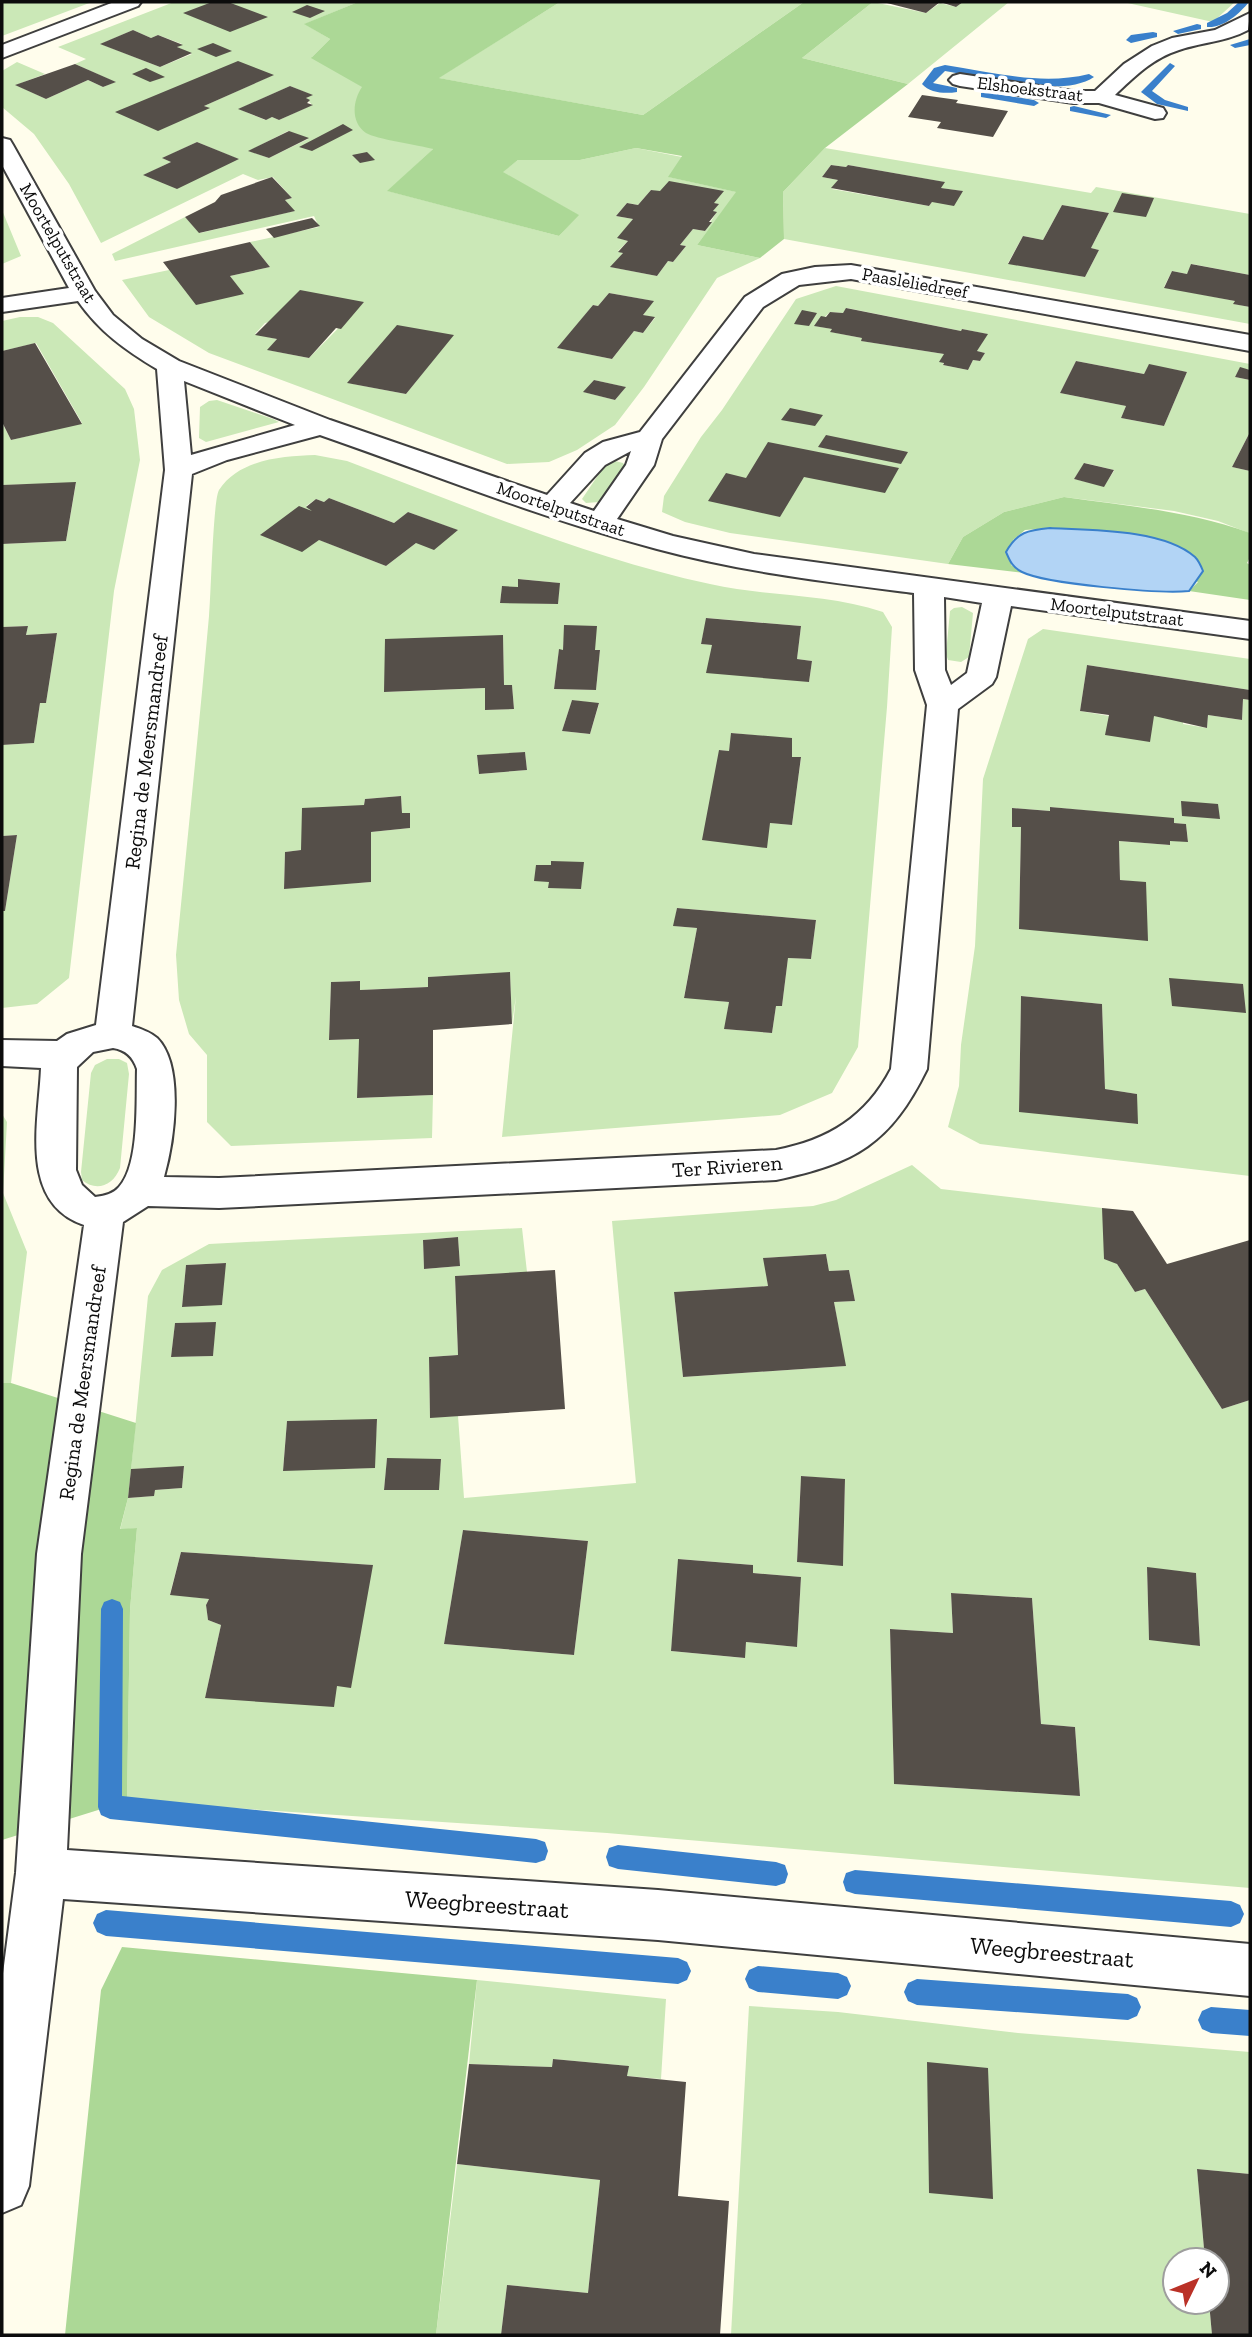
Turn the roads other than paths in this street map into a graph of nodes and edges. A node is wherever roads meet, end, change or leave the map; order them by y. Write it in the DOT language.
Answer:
graph roads {
  1 [pos="131,2"];
  2 [pos="1250,19"];
  3 [pos="2,52"];
  4 [pos="960,80"];
  5 [pos="1100,97"];
  6 [pos="1154,113"];
  7 [pos="2,145"];
  8 [pos="83,293"];
  9 [pos="2,305"];
  10 [pos="1250,343"];
  11 [pos="170,366"];
  12 [pos="321,426"];
  13 [pos="649,438"];
  14 [pos="179,470"];
  15 [pos="552,506"];
  16 [pos="600,523"];
  17 [pos="929,588"];
  18 [pos="998,597"];
  19 [pos="1250,630"];
  20 [pos="943,705"];
  21 [pos="113,1035"];
  22 [pos="2,1053"];
  23 [pos="64,1055"];
  24 [pos="140,1191"];
  25 [pos="105,1213"];
  26 [pos="41,1872"];
  27 [pos="1250,1970"];
  28 [pos="2,2186"];
  1 -- 3 [label="street"];
  2 -- 5 [label="street, Elshoekstraat"];
  4 -- 5 [label="street, Elshoekstraat"];
  5 -- 6 [label="street, Elshoekstraat"];
  7 -- 8 [label="street, Moortelputstraat"];
  8 -- 9 [label="street"];
  8 -- 11 [label="street, Moortelputstraat"];
  10 -- 13 [label="street, Paasleliedreef"];
  11 -- 12 [label="street, Moortelputstraat"];
  11 -- 14 [label="street, Regina de Meersmandreef"];
  12 -- 14 [label="street"];
  12 -- 15 [label="street, Moortelputstraat"];
  13 -- 15 [label="street"];
  13 -- 16 [label="street, Paasleliedreef"];
  14 -- 21 [label="street, Regina de Meersmandreef"];
  15 -- 16 [label="street, Moortelputstraat"];
  16 -- 17 [label="street, Moortelputstraat"];
  17 -- 18 [label="street, Moortelputstraat"];
  17 -- 20 [label="street, Ter Rivieren"];
  18 -- 19 [label="street, Moortelputstraat"];
  18 -- 20 [label="street"];
  20 -- 24 [label="street, Ter Rivieren"];
  21 -- 23 [label="street"];
  21 -- 24 [label="street"];
  22 -- 23 [label="street"];
  23 -- 25 [label="street"];
  24 -- 25 [label="street"];
  25 -- 26 [label="street, Regina de Meersmandreef"];
  26 -- 27 [label="street, Weegbreestraat"];
  26 -- 28 [label="street"];
}
